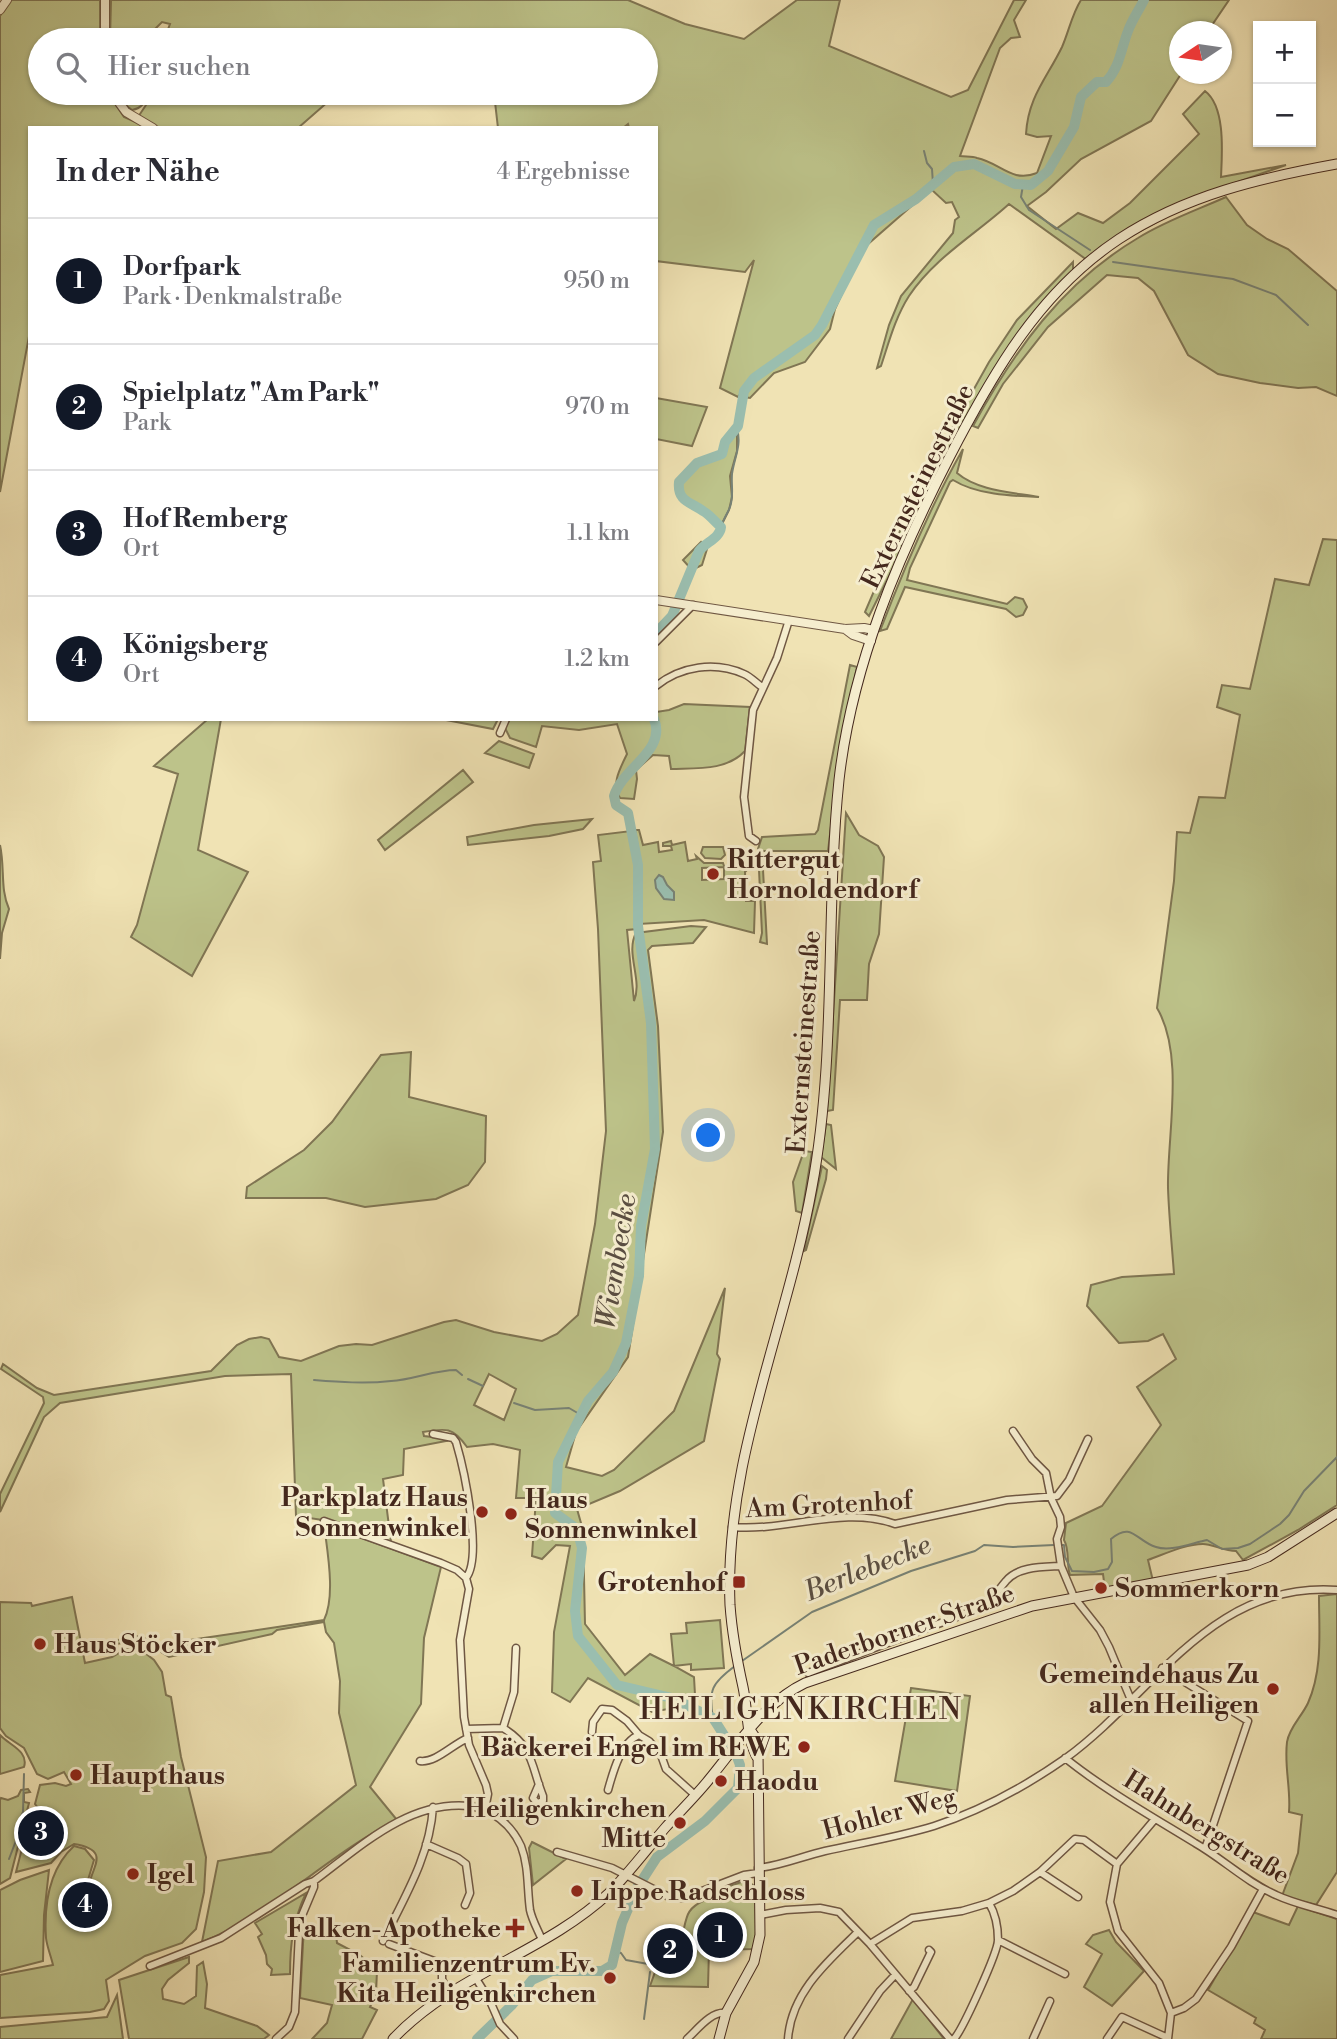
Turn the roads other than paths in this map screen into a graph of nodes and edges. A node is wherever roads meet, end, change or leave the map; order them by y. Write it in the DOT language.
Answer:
graph roads {
  1 [pos="7,0"];
  2 [pos="105,0"];
  3 [pos="0,10"];
  4 [pos="105,28"];
  5 [pos="120,105"];
  6 [pos="150,126"];
  7 [pos="1337,164"];
  8 [pos="658,600"];
  9 [pos="689,605"];
  10 [pos="789,620"];
  11 [pos="845,629"];
  12 [pos="874,630"];
  13 [pos="658,640"];
  14 [pos="871,641"];
  15 [pos="658,685"];
  16 [pos="762,687"];
  17 [pos="505,721"];
  18 [pos="500,733"];
  19 [pos="757,841"];
  20 [pos="1013,1431"];
  21 [pos="433,1434"];
  22 [pos="1088,1439"];
  23 [pos="1051,1498"];
  24 [pos="1337,1513"];
  25 [pos="324,1521"];
  26 [pos="732,1527"];
  27 [pos="1061,1566"];
  28 [pos="466,1578"];
  29 [pos="1337,1590"];
  30 [pos="1074,1597"];
  31 [pos="516,1648"];
  32 [pos="1162,1668"];
  33 [pos="808,1673"];
  34 [pos="745,1696"];
  35 [pos="1131,1700"];
  36 [pos="768,1708"];
  37 [pos="503,1728"];
  38 [pos="466,1729"];
  39 [pos="750,1730"];
  40 [pos="592,1732"];
  41 [pos="639,1735"];
  42 [pos="468,1738"];
  43 [pos="1065,1758"];
  44 [pos="420,1761"];
  45 [pos="608,1790"];
  46 [pos="695,1795"];
  47 [pos="543,1799"];
  48 [pos="433,1807"];
  49 [pos="485,1809"];
  50 [pos="1155,1819"];
  51 [pos="426,1844"];
  52 [pos="1205,1849"];
  53 [pos="557,1852"];
  54 [pos="1117,1864"];
  55 [pos="758,1870"];
  56 [pos="1040,1872"];
  57 [pos="625,1875"];
  58 [pos="314,1881"];
  59 [pos="1263,1889"];
  60 [pos="1078,1897"];
  61 [pos="989,1903"];
  62 [pos="465,1905"];
  63 [pos="1337,1914"];
  64 [pos="760,1915"];
  65 [pos="858,1932"];
  66 [pos="542,1940"];
  67 [pos="998,1940"];
  68 [pos="870,1944"];
  69 [pos="929,1950"];
  70 [pos="150,1966"];
  71 [pos="1065,1974"];
  72 [pos="895,1975"];
  73 [pos="475,1977"];
  74 [pos="909,1991"];
  75 [pos="448,1993"];
  76 [pos="1051,2001"];
  77 [pos="1171,2013"];
  78 [pos="726,2014"];
  79 [pos="1168,2038"];
  80 [pos="276,2039"];
  81 [pos="393,2039"];
  82 [pos="514,2039"];
  83 [pos="687,2039"];
  84 [pos="719,2039"];
  85 [pos="788,2039"];
  86 [pos="848,2039"];
  87 [pos="952,2039"];
  88 [pos="1033,2039"];
  89 [pos="1107,2039"];
  1 -- 3 [label="street"];
  2 -- 4 [label="street"];
  5 -- 6 [label="street"];
  7 -- 12 [label="main road, Externsteinestraße"];
  8 -- 9 [label="street"];
  9 -- 10 [label="street"];
  9 -- 13 [label="street"];
  10 -- 11 [label="street"];
  10 -- 16 [label="street"];
  11 -- 12 [label="street"];
  11 -- 14 [label="street"];
  12 -- 14 [label="main road, Externsteinestraße"];
  14 -- 26 [label="main road, Externsteinestraße"];
  15 -- 16 [label="street"];
  16 -- 19 [label="street"];
  17 -- 18 [label="street"];
  20 -- 23 [label="street"];
  21 -- 28 [label="street"];
  22 -- 23 [label="street"];
  23 -- 26 [label="street, Am Grotenhof"];
  23 -- 27 [label="street"];
  24 -- 30 [label="main road, Paderborner Straße"];
  25 -- 28 [label="street"];
  26 -- 34 [label="main road, Externsteinestraße"];
  27 -- 30 [label="street"];
  27 -- 33 [label="street"];
  28 -- 38 [label="street"];
  29 -- 32 [label="street, Hohler Weg"];
  30 -- 35 [label="street"];
  30 -- 36 [label="main road, Paderborner Straße"];
  31 -- 37 [label="street"];
  32 -- 35 [label="street, Hohler Weg"];
  32 -- 52 [label="street"];
  34 -- 36 [label="main road"];
  34 -- 39 [label="main road, Externsteinestraße"];
  35 -- 43 [label="street, Hohler Weg"];
  36 -- 39 [label="main road, Paderborner Straße"];
  37 -- 38 [label="street"];
  37 -- 47 [label="street"];
  38 -- 42 [label="street"];
  39 -- 46 [label="main road, Paderborner Straße"];
  39 -- 55 [label="main road, Externsteinestraße"];
  40 -- 41 [label="street"];
  41 -- 45 [label="street"];
  41 -- 46 [label="street"];
  42 -- 44 [label="street"];
  42 -- 49 [label="street"];
  43 -- 50 [label="street, Hahnbergstraße"];
  43 -- 55 [label="street, Hohler Weg"];
  46 -- 57 [label="main road, Paderborner Straße"];
  48 -- 49 [label="street"];
  48 -- 51 [label="street"];
  48 -- 58 [label="street"];
  49 -- 66 [label="street"];
  50 -- 52 [label="street, Hahnbergstraße"];
  50 -- 54 [label="street"];
  51 -- 62 [label="street"];
  51 -- 75 [label="street"];
  52 -- 59 [label="street, Hahnbergstraße"];
  53 -- 57 [label="street, Hohler Weg"];
  54 -- 56 [label="street"];
  54 -- 77 [label="street"];
  55 -- 57 [label="street, Hohler Weg"];
  55 -- 64 [label="main road, Externsteinestraße"];
  56 -- 60 [label="street"];
  56 -- 61 [label="street"];
  57 -- 66 [label="main road, Paderborner Straße"];
  58 -- 70 [label="street"];
  58 -- 80 [label="street"];
  59 -- 63 [label="street, Hahnbergstraße"];
  59 -- 77 [label="street"];
  61 -- 67 [label="street"];
  61 -- 68 [label="street"];
  64 -- 65 [label="street"];
  64 -- 78 [label="main road, Externsteinestraße"];
  65 -- 68 [label="street"];
  65 -- 85 [label="street"];
  66 -- 73 [label="main road, Paderborner Straße"];
  67 -- 71 [label="street"];
  67 -- 87 [label="street"];
  68 -- 72 [label="street"];
  69 -- 74 [label="street"];
  72 -- 74 [label="street"];
  72 -- 86 [label="street"];
  73 -- 75 [label="main road, Paderborner Straße"];
  73 -- 82 [label="street"];
  74 -- 87 [label="street"];
  75 -- 81 [label="main road, Paderborner Straße"];
  76 -- 88 [label="street"];
  77 -- 79 [label="street"];
  78 -- 83 [label="street"];
  78 -- 84 [label="main road, Externsteinestraße"];
  79 -- 89 [label="street"];
}
